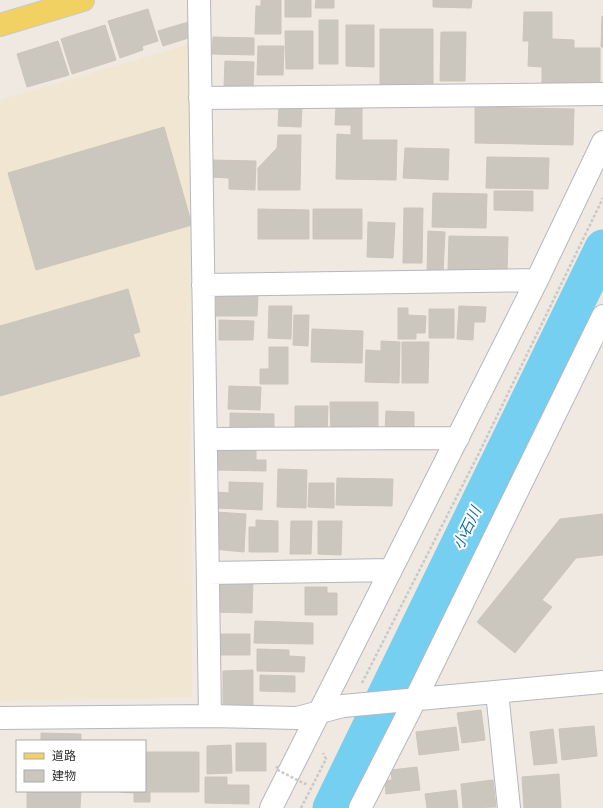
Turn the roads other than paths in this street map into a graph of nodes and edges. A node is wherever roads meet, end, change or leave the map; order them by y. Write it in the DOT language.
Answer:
graph roads {
  1 [pos="199,0"];
  2 [pos="78,1"];
  3 [pos="0,24"];
  4 [pos="603,94"];
  5 [pos="200,98"];
  6 [pos="603,142"];
  7 [pos="537,280"];
  8 [pos="203,285"];
  9 [pos="603,316"];
  10 [pos="206,438"];
  11 [pos="458,438"];
  12 [pos="391,570"];
  13 [pos="208,573"];
  14 [pos="603,682"];
  15 [pos="497,692"];
  16 [pos="411,700"];
  17 [pos="321,712"];
  18 [pos="210,716"];
  19 [pos="0,718"];
  20 [pos="271,808"];
  21 [pos="360,808"];
  22 [pos="509,808"];
  1 -- 5 [label="street"];
  2 -- 3 [label="main road"];
  4 -- 5 [label="street"];
  5 -- 8 [label="street"];
  6 -- 7 [label="street"];
  7 -- 8 [label="street"];
  7 -- 11 [label="street"];
  8 -- 10 [label="street"];
  9 -- 16 [label="street"];
  10 -- 11 [label="street"];
  10 -- 13 [label="street"];
  11 -- 12 [label="street"];
  12 -- 13 [label="street"];
  12 -- 17 [label="street"];
  13 -- 18 [label="street"];
  14 -- 15 [label="street"];
  15 -- 16 [label="street"];
  15 -- 22 [label="street"];
  16 -- 17 [label="street"];
  16 -- 21 [label="street"];
  17 -- 18 [label="street"];
  17 -- 20 [label="street"];
  18 -- 19 [label="street"];
}
